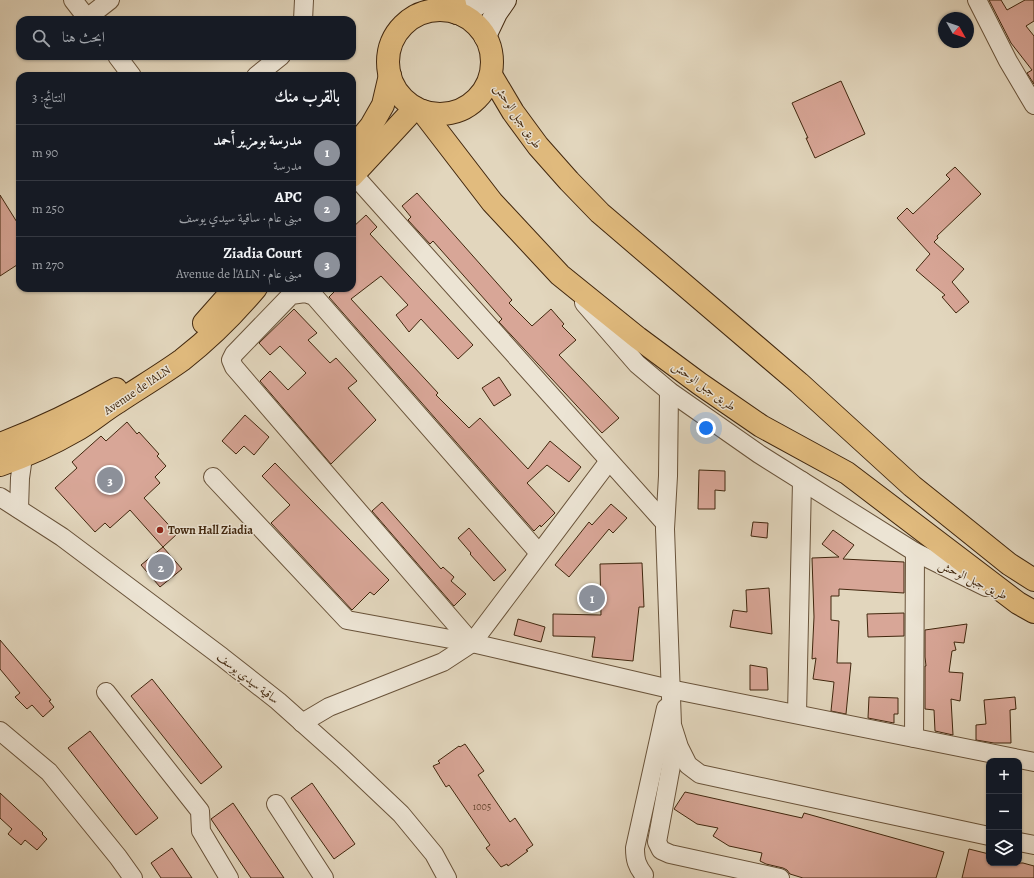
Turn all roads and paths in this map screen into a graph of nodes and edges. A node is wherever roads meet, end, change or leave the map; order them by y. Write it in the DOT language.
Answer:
graph roads {
  1 [pos="73,0"];
  2 [pos="110,0"];
  3 [pos="304,0"];
  4 [pos="483,0"];
  5 [pos="505,0"];
  6 [pos="977,0"];
  7 [pos="458,9"];
  8 [pos="86,16"];
  9 [pos="91,16"];
  10 [pos="304,16"];
  11 [pos="485,36"];
  12 [pos="119,60"];
  13 [pos="276,60"];
  14 [pos="129,72"];
  15 [pos="261,72"];
  16 [pos="390,75"];
  17 [pos="491,76"];
  18 [pos="1034,105"];
  19 [pos="418,109"];
  20 [pos="356,144"];
  21 [pos="356,172"];
  22 [pos="356,178"];
  23 [pos="560,275"];
  24 [pos="248,292"];
  25 [pos="237,298"];
  26 [pos="262,325"];
  27 [pos="669,391"];
  28 [pos="14,446"];
  29 [pos="609,462"];
  30 [pos="0,465"];
  31 [pos="213,478"];
  32 [pos="802,481"];
  33 [pos="0,497"];
  34 [pos="19,509"];
  35 [pos="665,523"];
  36 [pos="916,552"];
  37 [pos="539,553"];
  38 [pos="1034,580"];
  39 [pos="1026,608"];
  40 [pos="472,643"];
  41 [pos="670,689"];
  42 [pos="106,692"];
  43 [pos="797,714"];
  44 [pos="302,722"];
  45 [pos="0,731"];
  46 [pos="914,738"];
  47 [pos="676,739"];
  48 [pos="1034,751"];
  49 [pos="1034,762"];
  50 [pos="276,804"];
  51 [pos="986,835"];
  52 [pos="1022,843"];
  53 [pos="1034,845"];
  54 [pos="644,875"];
  55 [pos="133,878"];
  56 [pos="229,878"];
  57 [pos="324,878"];
  58 [pos="447,878"];
  59 [pos="780,878"];
  1 -- 8 [label="street"];
  2 -- 9 [label="street"];
  3 -- 10 [label="street"];
  4 -- 7 [label="main road"];
  5 -- 11 [label="main road"];
  6 -- 18 [label="street"];
  7 -- 11 [label="main road"];
  7 -- 16 [label="main road"];
  11 -- 17 [label="main road"];
  12 -- 14 [label="street"];
  13 -- 15 [label="street"];
  16 -- 19 [label="main road"];
  16 -- 20 [label="main road"];
  17 -- 19 [label="main road"];
  17 -- 38 [label="main road, طريق جبل الوحش"];
  19 -- 21 [label="main road"];
  19 -- 23 [label="main road, طريق جبل الوحش"];
  22 -- 29 [label="street"];
  23 -- 27 [label="street, طريق جبل الوحش"];
  23 -- 39 [label="main road, طريق جبل الوحش"];
  24 -- 25 [label="main road"];
  25 -- 26 [label="street"];
  25 -- 28 [label="main road"];
  26 -- 37 [label="street"];
  26 -- 40 [label="street"];
  27 -- 32 [label="street, طريق جبل الوحش"];
  27 -- 35 [label="street"];
  28 -- 30 [label="main road"];
  28 -- 34 [label="street"];
  29 -- 35 [label="street"];
  29 -- 37 [label="street"];
  31 -- 40 [label="street"];
  32 -- 36 [label="street, طريق جبل الوحش"];
  32 -- 43 [label="street"];
  33 -- 34 [label="street, ساقية سيدي يوسف"];
  34 -- 44 [label="street, ساقية سيدي يوسف"];
  35 -- 41 [label="street"];
  36 -- 39 [label="street, طريق جبل الوحش"];
  36 -- 46 [label="street"];
  37 -- 40 [label="street"];
  40 -- 41 [label="street"];
  40 -- 44 [label="street"];
  41 -- 43 [label="street"];
  41 -- 47 [label="street"];
  41 -- 54 [label="street"];
  42 -- 56 [label="street"];
  43 -- 46 [label="street"];
  44 -- 58 [label="street, ساقية سيدي يوسف"];
  45 -- 55 [label="street"];
  46 -- 49 [label="street"];
  47 -- 51 [label="street"];
  47 -- 59 [label="street"];
  48 -- 49 [label="street"];
  50 -- 57 [label="street"];
  52 -- 53 [label="street"];
}
